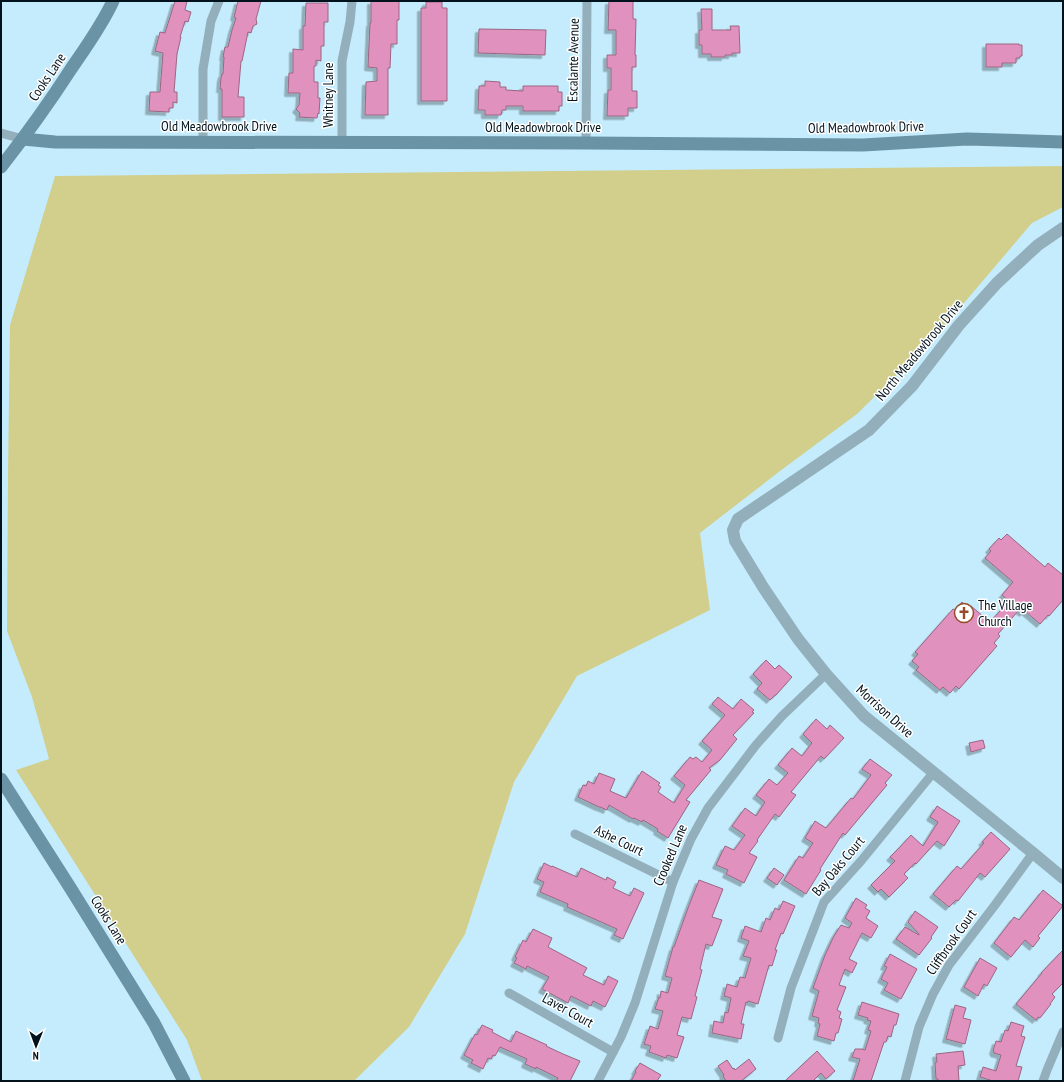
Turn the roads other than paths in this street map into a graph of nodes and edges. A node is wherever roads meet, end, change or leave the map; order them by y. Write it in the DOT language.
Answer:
graph roads {
  1 [pos="113,1"];
  2 [pos="218,1"];
  3 [pos="352,1"];
  4 [pos="587,1"];
  5 [pos="1,133"];
  6 [pos="23,139"];
  7 [pos="203,142"];
  8 [pos="1063,142"];
  9 [pos="342,143"];
  10 [pos="586,143"];
  11 [pos="1,167"];
  12 [pos="1063,228"];
  13 [pos="734,527"];
  14 [pos="826,674"];
  15 [pos="933,773"];
  16 [pos="1,778"];
  17 [pos="575,834"];
  18 [pos="1034,853"];
  19 [pos="1063,878"];
  20 [pos="673,882"];
  21 [pos="508,993"];
  22 [pos="1063,1032"];
  23 [pos="778,1038"];
  24 [pos="613,1052"];
  25 [pos="184,1081"];
  26 [pos="598,1081"];
  27 [pos="905,1081"];
  28 [pos="1043,1081"];
  1 -- 6 [label="main road, Cooks Lane"];
  2 -- 7 [label="street"];
  3 -- 9 [label="street, Whitney Lane"];
  4 -- 10 [label="street, Escalante Avenue"];
  5 -- 6 [label="street"];
  6 -- 7 [label="main road, Old Meadowbrook Drive"];
  6 -- 11 [label="main road, Cooks Lane"];
  7 -- 9 [label="main road, Old Meadowbrook Drive"];
  8 -- 10 [label="main road, Old Meadowbrook Drive"];
  9 -- 10 [label="main road, Old Meadowbrook Drive"];
  12 -- 13 [label="street, North Meadowbrook Drive"];
  13 -- 14 [label="street, Morrison Drive"];
  14 -- 15 [label="street, Morrison Drive"];
  14 -- 20 [label="street, Crooked Lane"];
  15 -- 18 [label="street, Morrison Drive"];
  15 -- 23 [label="street, Bay Oaks Court"];
  16 -- 25 [label="main road, Cooks Lane"];
  17 -- 20 [label="street, Ashe Court"];
  18 -- 19 [label="street, Morrison Drive"];
  18 -- 27 [label="street, Cliffbrook Court"];
  20 -- 24 [label="street, Crooked Lane"];
  21 -- 24 [label="street, Laver Court"];
  22 -- 28 [label="street"];
  24 -- 26 [label="street, Crooked Lane"];
}
